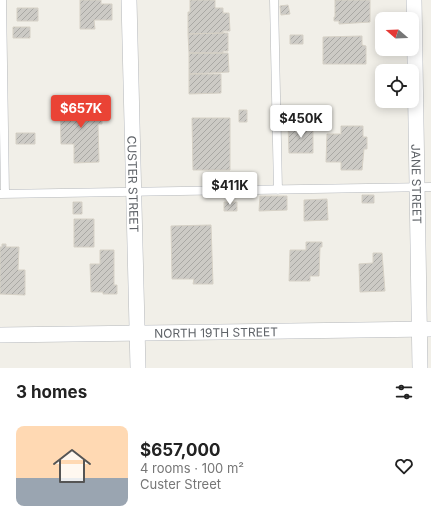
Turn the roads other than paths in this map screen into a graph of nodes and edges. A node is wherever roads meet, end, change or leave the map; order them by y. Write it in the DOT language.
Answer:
graph roads {
  1 [pos="2,0"];
  2 [pos="129,0"];
  3 [pos="274,0"];
  4 [pos="414,0"];
  5 [pos="424,188"];
  6 [pos="278,190"];
  7 [pos="134,192"];
  8 [pos="2,194"];
  9 [pos="425,329"];
  10 [pos="137,333"];
  11 [pos="0,335"];
  12 [pos="138,368"];
  13 [pos="420,368"];
  1 -- 8 [label="lane"];
  2 -- 7 [label="street, CUSTER STREET"];
  3 -- 6 [label="lane"];
  4 -- 5 [label="street, JANE STREET"];
  5 -- 6 [label="lane"];
  5 -- 9 [label="street, JANE STREET"];
  6 -- 7 [label="lane"];
  7 -- 8 [label="lane"];
  7 -- 10 [label="street, CUSTER STREET"];
  9 -- 10 [label="street, NORTH 19TH STREET"];
  9 -- 13 [label="street, JANE STREET"];
  10 -- 11 [label="street, NORTH 19TH STREET"];
  10 -- 12 [label="street, CUSTER STREET"];
}
